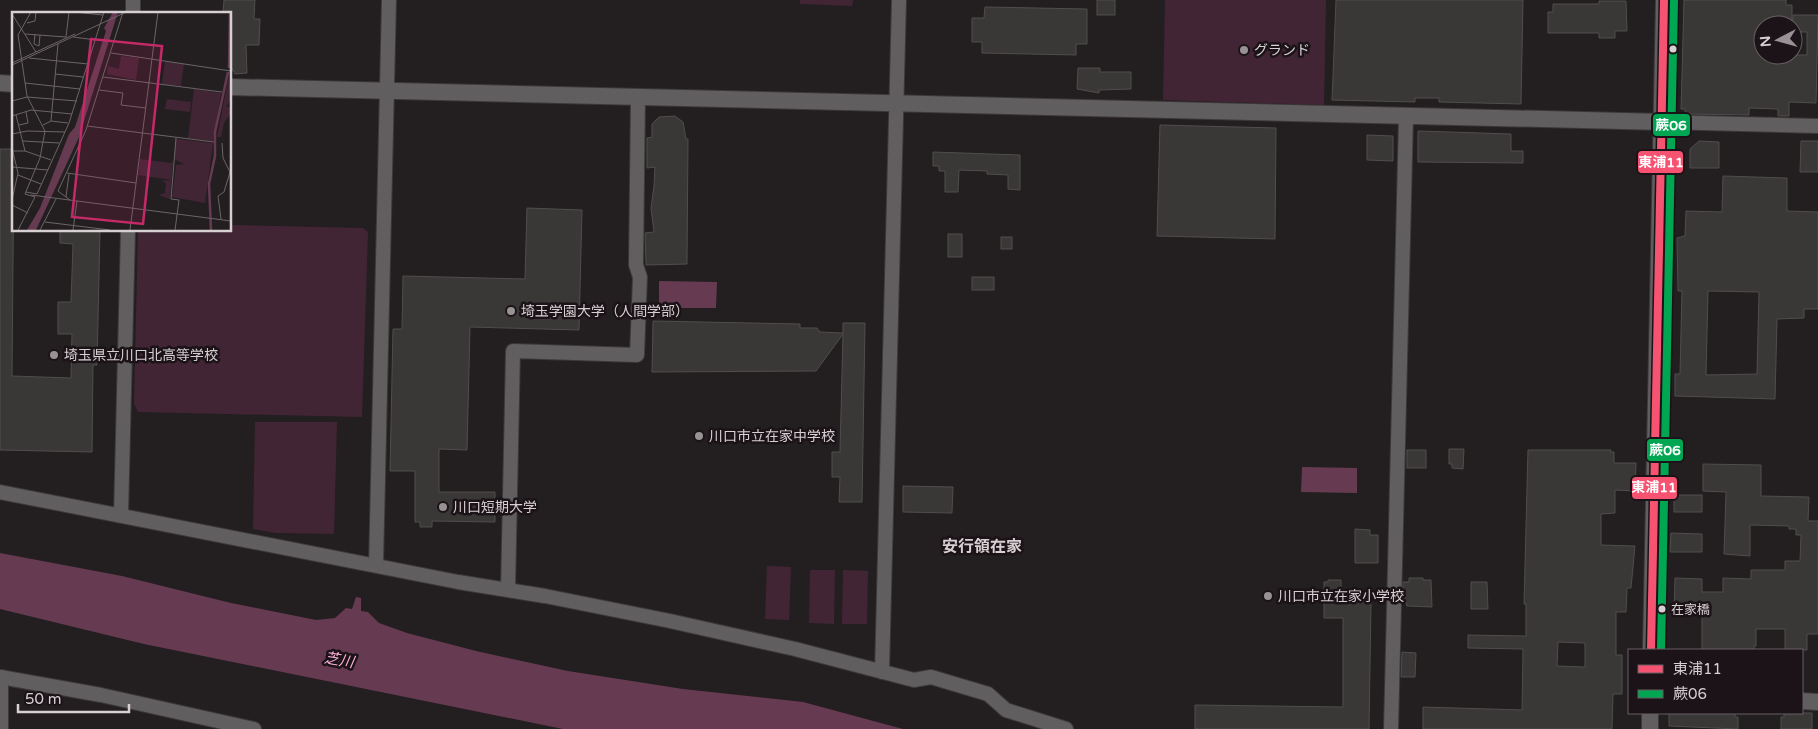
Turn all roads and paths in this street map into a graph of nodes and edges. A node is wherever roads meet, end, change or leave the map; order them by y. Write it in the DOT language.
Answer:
graph roads {
  1 [pos="389,0"];
  2 [pos="899,0"];
  3 [pos="1664,0"];
  4 [pos="231,87"];
  5 [pos="387,91"];
  6 [pos="638,97"];
  7 [pos="897,103"];
  8 [pos="1406,117"];
  9 [pos="1662,122"];
  10 [pos="1818,126"];
  11 [pos="128,231"];
  12 [pos="0,492"];
  13 [pos="121,515"];
  14 [pos="376,565"];
  15 [pos="508,590"];
  16 [pos="1651,649"];
  17 [pos="882,672"];
  18 [pos="0,677"];
  19 [pos="1803,701"];
  20 [pos="1818,702"];
  21 [pos="1650,714"];
  22 [pos="1,729"];
  23 [pos="254,729"];
  24 [pos="1066,729"];
  25 [pos="1391,729"];
  26 [pos="1650,729"];
  1 -- 5 [label="street"];
  2 -- 7 [label="street"];
  3 -- 9 [label="street"];
  4 -- 5 [label="street"];
  5 -- 6 [label="street"];
  5 -- 14 [label="street"];
  6 -- 7 [label="street"];
  6 -- 15 [label="street"];
  7 -- 8 [label="street"];
  7 -- 17 [label="street"];
  8 -- 9 [label="street"];
  8 -- 25 [label="street"];
  9 -- 10 [label="street"];
  9 -- 16 [label="street"];
  11 -- 13 [label="street"];
  12 -- 13 [label="street"];
  13 -- 14 [label="street"];
  14 -- 15 [label="street"];
  15 -- 17 [label="street"];
  17 -- 24 [label="street"];
  18 -- 22 [label="street"];
  18 -- 23 [label="street"];
  19 -- 20 [label="street"];
  21 -- 26 [label="street"];
}
